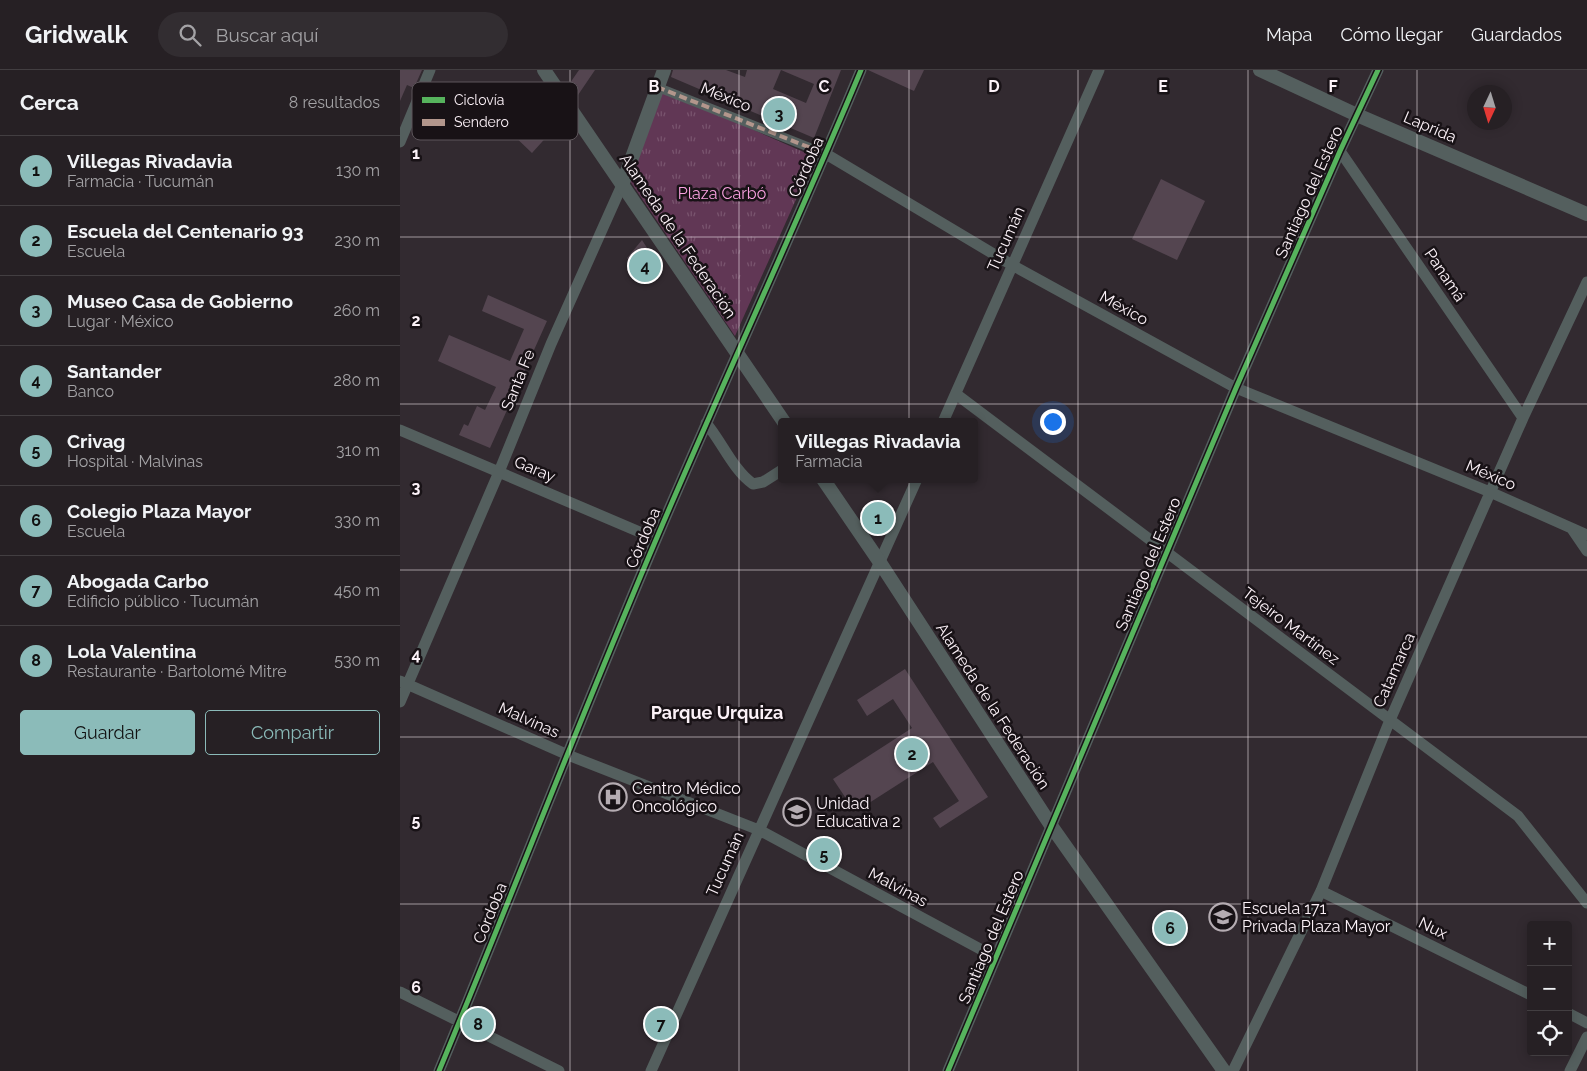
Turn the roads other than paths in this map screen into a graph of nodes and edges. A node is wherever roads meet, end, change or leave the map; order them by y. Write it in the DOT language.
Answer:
graph roads {
  1 [pos="430,70"];
  2 [pos="544,70"];
  3 [pos="664,70"];
  4 [pos="861,70"];
  5 [pos="1099,70"];
  6 [pos="1260,70"];
  7 [pos="1378,70"];
  8 [pos="425,82"];
  9 [pos="552,82"];
  10 [pos="657,87"];
  11 [pos="412,113"];
  12 [pos="1357,115"];
  13 [pos="578,120"];
  14 [pos="400,142"];
  15 [pos="1340,151"];
  16 [pos="826,154"];
  17 [pos="622,185"];
  18 [pos="1587,214"];
  19 [pos="1012,265"];
  20 [pos="1587,282"];
  21 [pos="736,353"];
  22 [pos="1236,388"];
  23 [pos="956,394"];
  24 [pos="781,418"];
  25 [pos="945,418"];
  26 [pos="1523,418"];
  27 [pos="706,423"];
  28 [pos="400,430"];
  29 [pos="499,472"];
  30 [pos="778,473"];
  31 [pos="826,483"];
  32 [pos="914,483"];
  33 [pos="1490,492"];
  34 [pos="1572,529"];
  35 [pos="1587,535"];
  36 [pos="656,539"];
  37 [pos="1587,551"];
  38 [pos="1166,553"];
  39 [pos="879,561"];
  40 [pos="404,683"];
  41 [pos="400,702"];
  42 [pos="1390,720"];
  43 [pos="568,755"];
  44 [pos="1052,828"];
  45 [pos="758,830"];
  46 [pos="1321,891"];
  47 [pos="1587,903"];
  48 [pos="995,957"];
  49 [pos="400,992"];
  50 [pos="1527,993"];
  51 [pos="1572,1015"];
  52 [pos="460,1020"];
  53 [pos="1587,1022"];
  54 [pos="1587,1037"];
  55 [pos="439,1071"];
  56 [pos="559,1071"];
  57 [pos="651,1071"];
  58 [pos="948,1071"];
  59 [pos="1224,1071"];
  60 [pos="1232,1071"];
  61 [pos="1570,1071"];
  1 -- 8 [label="street"];
  2 -- 9 [label="street, Alameda de la Federación"];
  3 -- 10 [label="street, Santa Fe"];
  4 -- 16 [label="street, Córdoba"];
  5 -- 19 [label="street, Tucumán"];
  6 -- 12 [label="street, Laprida"];
  7 -- 12 [label="street, Santiago del Estero"];
  10 -- 16 [label="street, México"];
  10 -- 17 [label="street, Santa Fe"];
  11 -- 14 [label="street"];
  12 -- 15 [label="street, Santiago del Estero"];
  12 -- 18 [label="street, Laprida"];
  13 -- 17 [label="street, Alameda de la Federación"];
  15 -- 22 [label="street, Santiago del Estero"];
  15 -- 26 [label="street, Panamá"];
  16 -- 19 [label="street, México"];
  16 -- 21 [label="street, Córdoba"];
  17 -- 21 [label="street, Alameda de la Federación"];
  17 -- 29 [label="street, Santa Fe"];
  19 -- 22 [label="street, México"];
  19 -- 23 [label="street, Tucumán"];
  20 -- 26 [label="street, Catamarca"];
  21 -- 24 [label="street, Alameda de la Federación"];
  21 -- 27 [label="street, Córdoba"];
  22 -- 33 [label="street, México"];
  22 -- 38 [label="street, Santiago del Estero"];
  23 -- 25 [label="street, Tucumán"];
  23 -- 38 [label="street, Tejeiro Martínez"];
  26 -- 33 [label="street, Catamarca"];
  27 -- 30 [label="street"];
  27 -- 36 [label="street, Córdoba"];
  28 -- 29 [label="street, Garay"];
  29 -- 36 [label="street, Garay"];
  29 -- 40 [label="street, Santa Fe"];
  31 -- 39 [label="street, Alameda de la Federación"];
  32 -- 39 [label="street, Tucumán"];
  33 -- 34 [label="street, México"];
  33 -- 42 [label="street, Catamarca"];
  34 -- 35 [label="street, México"];
  34 -- 37 [label="street"];
  36 -- 43 [label="street, Córdoba"];
  38 -- 42 [label="street, Tejeiro Martínez"];
  38 -- 44 [label="street, Santiago del Estero"];
  39 -- 44 [label="street, Alameda de la Federación"];
  39 -- 45 [label="street, Tucumán"];
  40 -- 41 [label="street, Santa Fe"];
  40 -- 43 [label="street, Malvinas"];
  42 -- 46 [label="street, Catamarca"];
  42 -- 47 [label="street, Tejeiro Martínez"];
  43 -- 45 [label="street, Malvinas"];
  43 -- 52 [label="street, Córdoba"];
  44 -- 48 [label="street, Santiago del Estero"];
  44 -- 59 [label="street, Alameda de la Federación"];
  45 -- 48 [label="street, Malvinas"];
  45 -- 57 [label="street, Tucumán"];
  46 -- 50 [label="street, Nux"];
  46 -- 60 [label="street, Catamarca"];
  48 -- 58 [label="street, Santiago del Estero"];
  49 -- 52 [label="street"];
  51 -- 53 [label="street"];
  52 -- 55 [label="street, Córdoba"];
  52 -- 56 [label="street"];
  54 -- 61 [label="street"];
}
